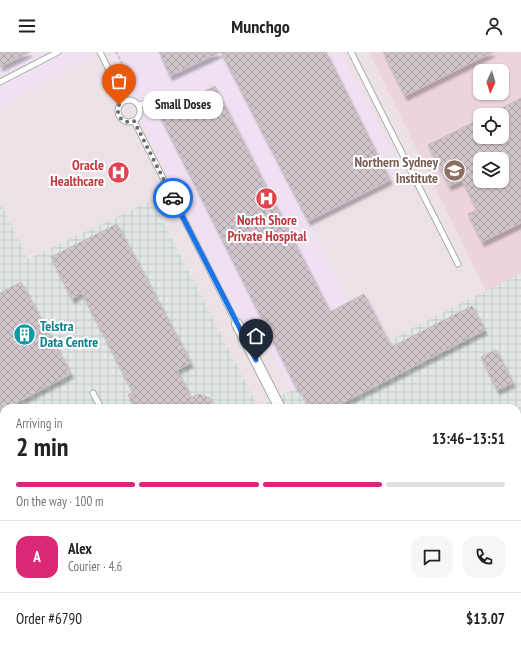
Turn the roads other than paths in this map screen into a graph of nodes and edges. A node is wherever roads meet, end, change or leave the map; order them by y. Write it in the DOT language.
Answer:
graph roads {
  1 [pos="58,52"];
  2 [pos="100,52"];
  3 [pos="351,52"];
  4 [pos="0,82"];
  5 [pos="124,100"];
  6 [pos="139,105"];
  7 [pos="170,109"];
  8 [pos="134,121"];
  9 [pos="458,264"];
  10 [pos="237,324"];
  11 [pos="266,328"];
  12 [pos="245,338"];
  13 [pos="93,393"];
  14 [pos="99,404"];
  15 [pos="278,404"];
  1 -- 4 [label="lane"];
  2 -- 5 [label="lane"];
  3 -- 9 [label="lane"];
  5 -- 6 [label="lane"];
  5 -- 8 [label="lane"];
  6 -- 7 [label="lane"];
  6 -- 8 [label="lane"];
  8 -- 10 [label="lane"];
  10 -- 12 [label="street"];
  11 -- 12 [label="lane"];
  12 -- 15 [label="street"];
  13 -- 14 [label="lane"];
}
